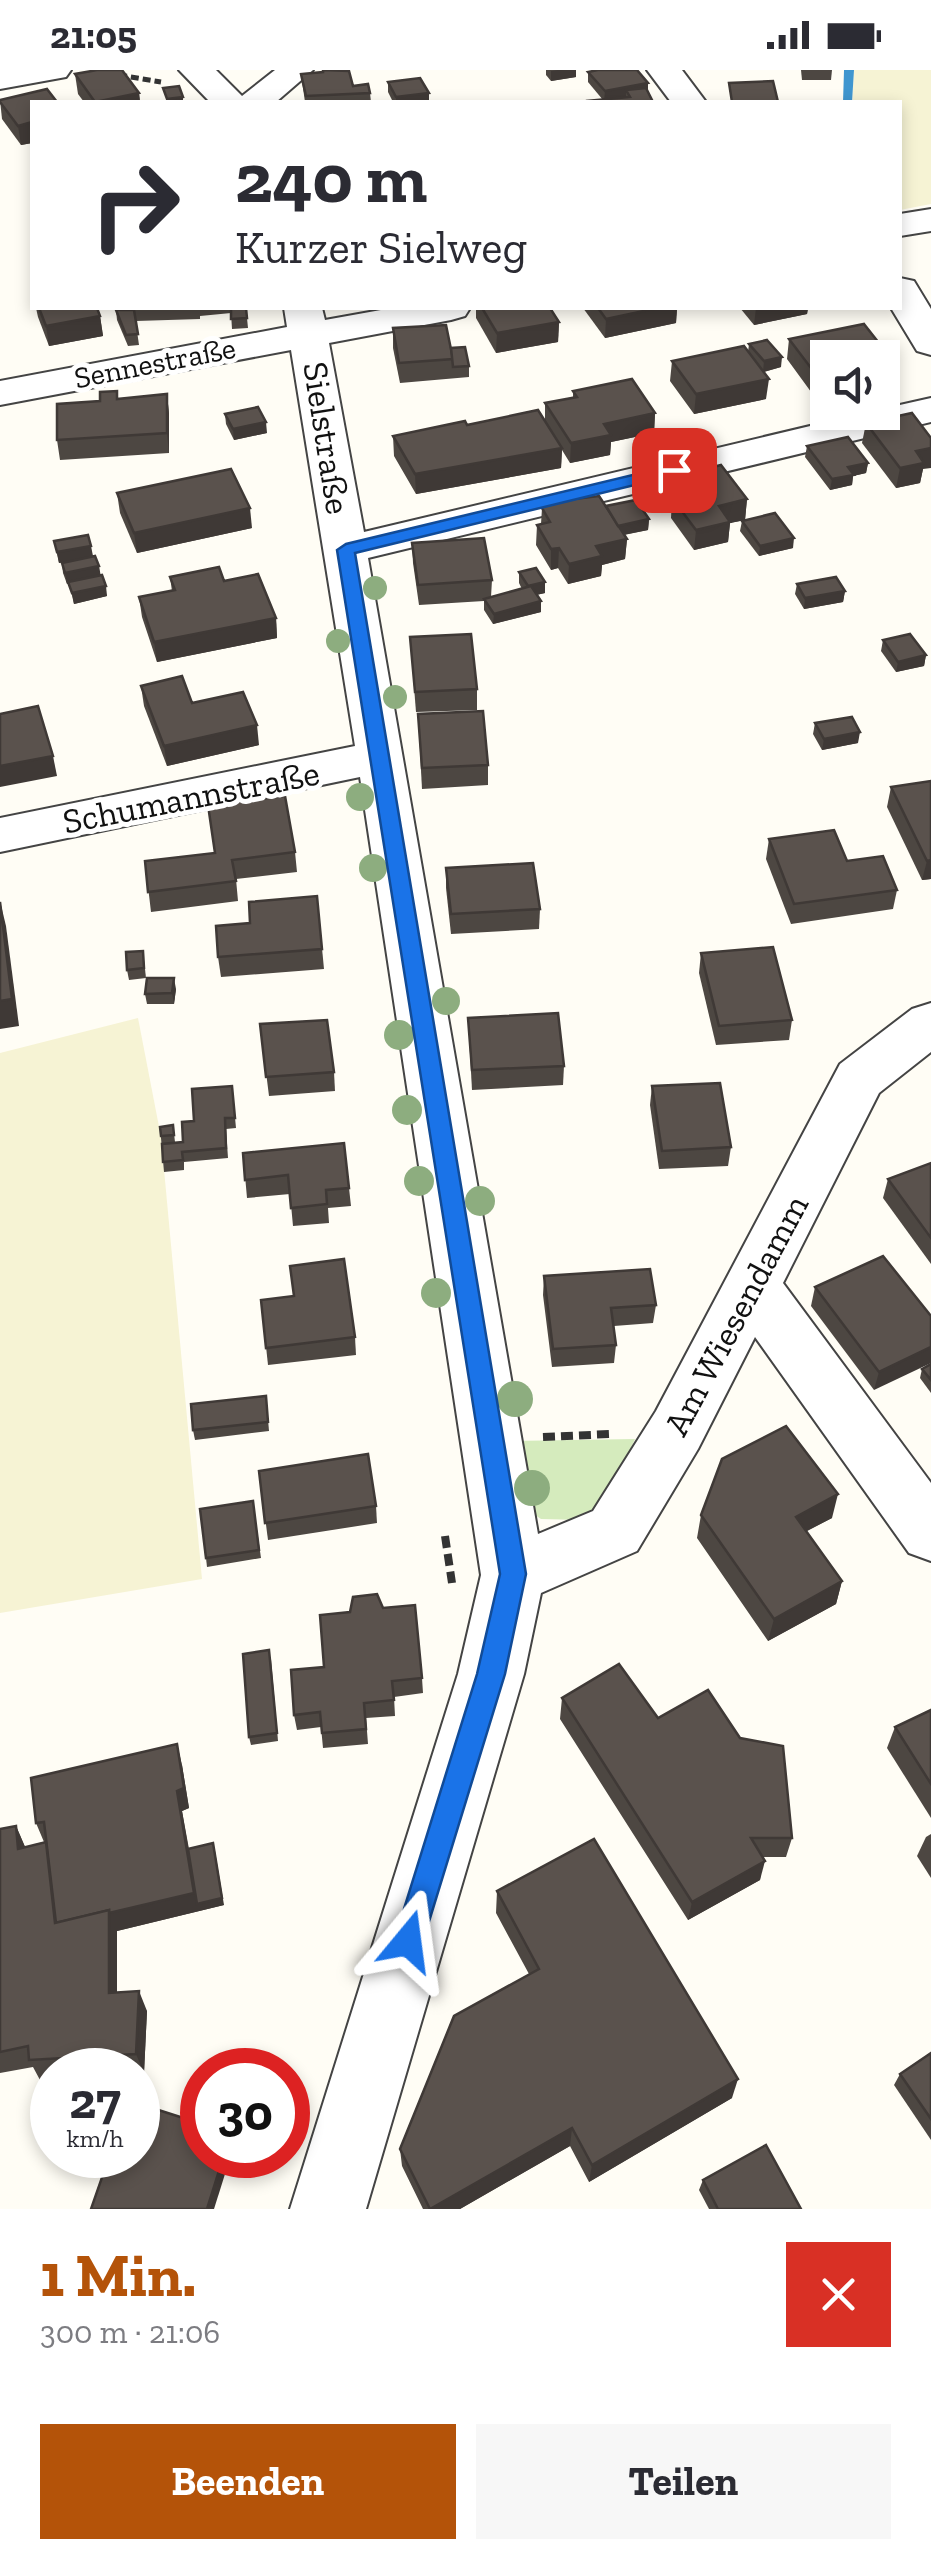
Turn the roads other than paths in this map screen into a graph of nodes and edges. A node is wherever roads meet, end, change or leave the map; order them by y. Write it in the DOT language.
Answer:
graph roads {
  1 [pos="54,70"];
  2 [pos="296,70"];
  3 [pos="664,70"];
  4 [pos="184,78"];
  5 [pos="0,79"];
  6 [pos="225,100"];
  7 [pos="258,100"];
  8 [pos="688,100"];
  9 [pos="931,220"];
  10 [pos="902,225"];
  11 [pos="902,292"];
  12 [pos="429,310"];
  13 [pos="306,321"];
  14 [pos="931,343"];
  15 [pos="0,392"];
  16 [pos="931,410"];
  17 [pos="346,550"];
  18 [pos="381,757"];
  19 [pos="0,835"];
  20 [pos="931,1022"];
  21 [pos="752,1286"];
  22 [pos="931,1533"];
  23 [pos="513,1574"];
  24 [pos="328,2209"];
  1 -- 5 [label="street"];
  2 -- 7 [label="street"];
  3 -- 8 [label="street"];
  4 -- 6 [label="street"];
  9 -- 10 [label="street"];
  11 -- 14 [label="street"];
  12 -- 13 [label="street, Sennestraße"];
  13 -- 15 [label="street, Sennestraße"];
  13 -- 17 [label="street, Sielstraße"];
  16 -- 17 [label="street"];
  17 -- 18 [label="street, Sielstraße"];
  18 -- 19 [label="street, Schumannstraße"];
  18 -- 23 [label="street, Sielstraße"];
  20 -- 21 [label="street, Am Wiesendamm"];
  21 -- 22 [label="street"];
  21 -- 23 [label="street, Am Wiesendamm"];
  23 -- 24 [label="street, Sielstraße"];
}
